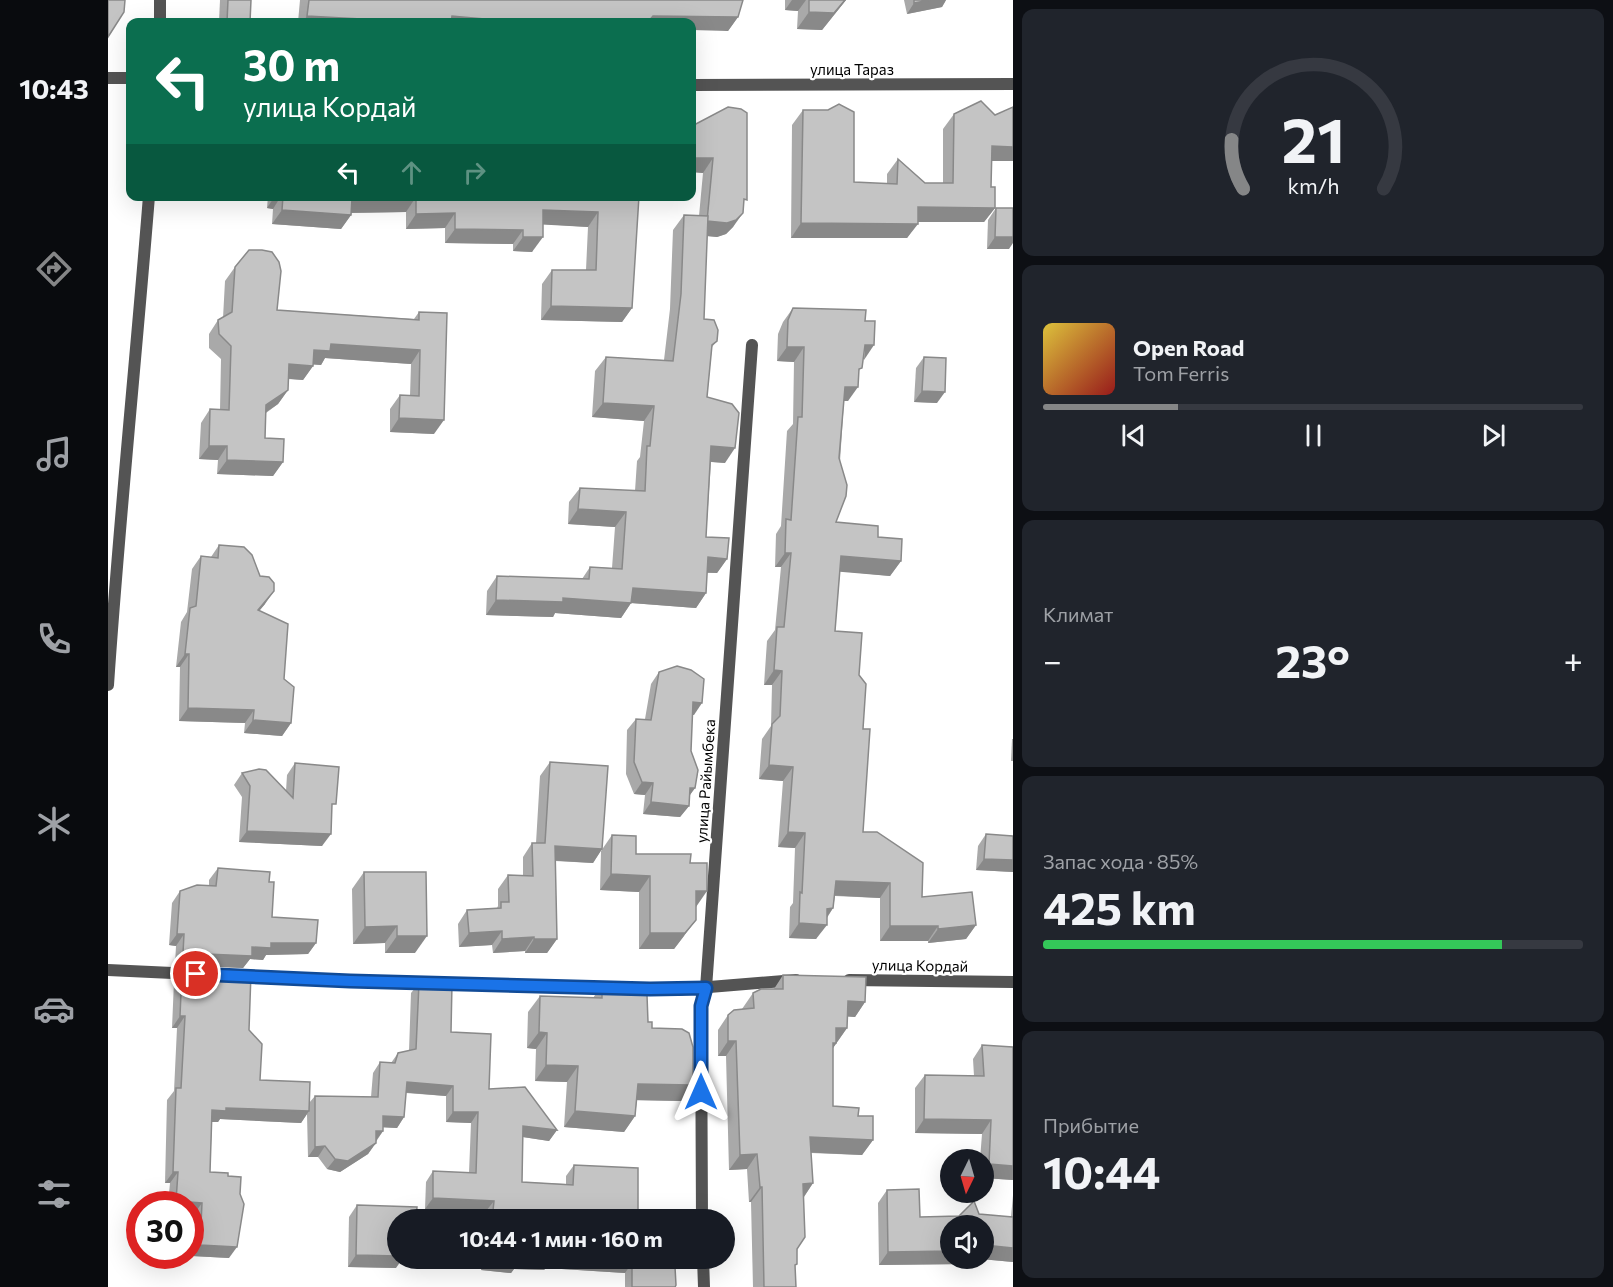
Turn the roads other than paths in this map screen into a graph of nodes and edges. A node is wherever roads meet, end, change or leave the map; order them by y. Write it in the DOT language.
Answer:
graph roads {
  1 [pos="160,0"];
  2 [pos="160,18"];
  3 [pos="108,78"];
  4 [pos="126,78"];
  5 [pos="1013,84"];
  6 [pos="696,85"];
  7 [pos="149,201"];
  8 [pos="752,345"];
  9 [pos="108,685"];
  10 [pos="108,970"];
  11 [pos="808,980"];
  12 [pos="842,980"];
  13 [pos="1013,982"];
  14 [pos="706,988"];
  15 [pos="702,1209"];
  16 [pos="703,1269"];
  17 [pos="704,1287"];
  1 -- 2 [label="street"];
  3 -- 4 [label="street"];
  5 -- 6 [label="street, улица Тараз"];
  7 -- 9 [label="street"];
  8 -- 14 [label="street, улица Райымбека"];
  10 -- 14 [label="street"];
  11 -- 14 [label="street"];
  12 -- 13 [label="street, улица Кордай"];
  14 -- 15 [label="street, улица Райымбека"];
  16 -- 17 [label="street"];
}
